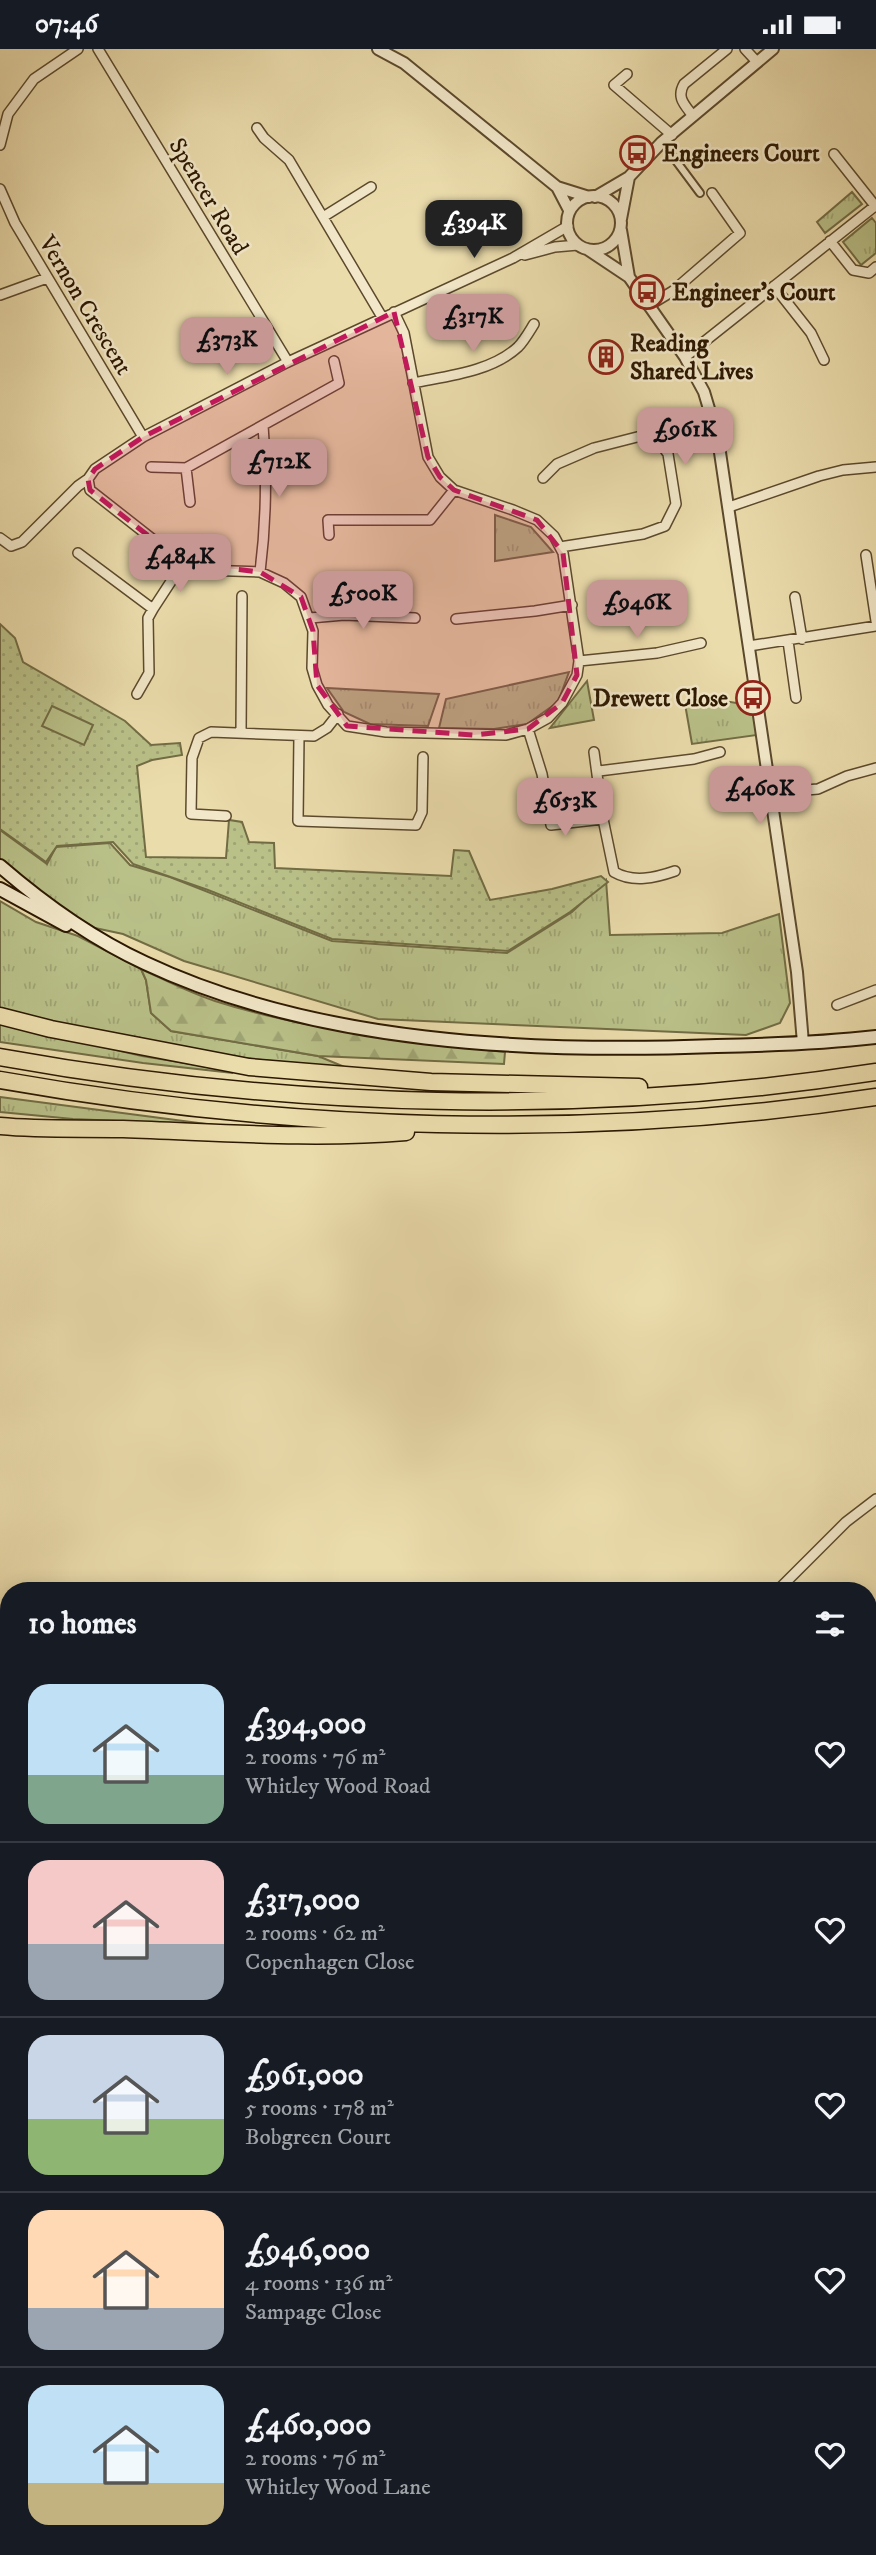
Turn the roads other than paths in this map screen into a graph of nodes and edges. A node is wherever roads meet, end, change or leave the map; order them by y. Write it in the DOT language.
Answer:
graph roads {
  1 [pos="78,49"];
  2 [pos="98,49"];
  3 [pos="378,49"];
  4 [pos="727,49"];
  5 [pos="745,49"];
  6 [pos="773,49"];
  7 [pos="757,62"];
  8 [pos="627,74"];
  9 [pos="693,116"];
  10 [pos="257,128"];
  11 [pos="672,135"];
  12 [pos="662,142"];
  13 [pos="0,145"];
  14 [pos="834,154"];
  15 [pos="629,177"];
  16 [pos="371,187"];
  17 [pos="557,187"];
  18 [pos="0,189"];
  19 [pos="700,193"];
  20 [pos="712,193"];
  21 [pos="592,197"];
  22 [pos="876,207"];
  23 [pos="569,210"];
  24 [pos="323,217"];
  25 [pos="568,226"];
  26 [pos="621,226"];
  27 [pos="830,241"];
  28 [pos="582,247"];
  29 [pos="513,258"];
  30 [pos="876,267"];
  31 [pos="629,277"];
  32 [pos="47,278"];
  33 [pos="775,286"];
  34 [pos="0,295"];
  35 [pos="649,306"];
  36 [pos="394,311"];
  37 [pos="382,317"];
  38 [pos="534,324"];
  39 [pos="685,356"];
  40 [pos="824,360"];
  41 [pos="334,361"];
  42 [pos="288,362"];
  43 [pos="413,383"];
  44 [pos="263,425"];
  45 [pos="143,437"];
  46 [pos="151,467"];
  47 [pos="876,467"];
  48 [pos="187,468"];
  49 [pos="543,478"];
  50 [pos="88,479"];
  51 [pos="454,490"];
  52 [pos="190,502"];
  53 [pos="729,507"];
  54 [pos="329,535"];
  55 [pos="0,538"];
  56 [pos="560,547"];
  57 [pos="78,553"];
  58 [pos="866,555"];
  59 [pos="183,563"];
  60 [pos="260,572"];
  61 [pos="242,596"];
  62 [pos="795,597"];
  63 [pos="572,605"];
  64 [pos="153,608"];
  65 [pos="310,618"];
  66 [pos="415,618"];
  67 [pos="456,619"];
  68 [pos="876,623"];
  69 [pos="802,639"];
  70 [pos="788,641"];
  71 [pos="701,643"];
  72 [pos="749,646"];
  73 [pos="579,661"];
  74 [pos="137,694"];
  75 [pos="796,698"];
  76 [pos="338,714"];
  77 [pos="528,729"];
  78 [pos="241,732"];
  79 [pos="299,736"];
  80 [pos="594,752"];
  81 [pos="720,752"];
  82 [pos="423,757"];
  83 [pos="876,768"];
  84 [pos="599,771"];
  85 [pos="771,793"];
  86 [pos="226,816"];
  87 [pos="603,818"];
  88 [pos="0,866"];
  89 [pos="675,871"];
  90 [pos="0,887"];
  91 [pos="89,933"];
  92 [pos="876,990"];
  93 [pos="837,1005"];
  94 [pos="0,1016"];
  95 [pos="876,1037"];
  96 [pos="803,1043"];
  97 [pos="0,1057"];
  98 [pos="876,1072"];
  99 [pos="0,1080"];
  100 [pos="718,1091"];
  101 [pos="876,1097"];
  102 [pos="479,1125"];
  103 [pos="0,1126"];
  104 [pos="876,1499"];
  105 [pos="786,1582"];
  1 -- 13 [label="street"];
  2 -- 42 [label="street, Spencer Road"];
  3 -- 17 [label="street"];
  4 -- 9 [label="street"];
  5 -- 7 [label="street"];
  6 -- 7 [label="street"];
  7 -- 9 [label="street"];
  8 -- 11 [label="street"];
  9 -- 11 [label="street"];
  10 -- 24 [label="street"];
  11 -- 12 [label="street"];
  12 -- 15 [label="street"];
  12 -- 19 [label="street"];
  14 -- 22 [label="street"];
  15 -- 21 [label="street"];
  15 -- 26 [label="street"];
  16 -- 24 [label="street"];
  17 -- 21 [label="street"];
  17 -- 23 [label="street"];
  18 -- 32 [label="street, Vernon Crescent"];
  20 -- 35 [label="street"];
  21 -- 23 [label="street"];
  21 -- 26 [label="street"];
  22 -- 27 [label="street"];
  23 -- 25 [label="street"];
  24 -- 37 [label="street"];
  25 -- 28 [label="street"];
  25 -- 29 [label="street"];
  26 -- 28 [label="street"];
  26 -- 31 [label="street"];
  27 -- 30 [label="street"];
  27 -- 33 [label="street"];
  28 -- 29 [label="street"];
  28 -- 31 [label="street"];
  29 -- 36 [label="street"];
  31 -- 35 [label="street"];
  32 -- 34 [label="street"];
  32 -- 45 [label="street, Vernon Crescent"];
  33 -- 39 [label="street"];
  33 -- 40 [label="street"];
  35 -- 39 [label="street"];
  36 -- 37 [label="street"];
  36 -- 43 [label="street"];
  37 -- 42 [label="street"];
  38 -- 43 [label="street"];
  39 -- 53 [label="street"];
  41 -- 44 [label="street"];
  42 -- 45 [label="street"];
  43 -- 51 [label="street"];
  44 -- 48 [label="street"];
  44 -- 60 [label="street"];
  45 -- 50 [label="street"];
  46 -- 48 [label="street"];
  47 -- 53 [label="street"];
  48 -- 52 [label="street"];
  49 -- 56 [label="street"];
  50 -- 55 [label="street"];
  50 -- 59 [label="street"];
  51 -- 54 [label="street"];
  51 -- 56 [label="street"];
  53 -- 72 [label="street"];
  56 -- 63 [label="street"];
  57 -- 64 [label="street"];
  58 -- 68 [label="street"];
  59 -- 60 [label="street"];
  59 -- 64 [label="street"];
  60 -- 65 [label="street"];
  61 -- 78 [label="street"];
  62 -- 69 [label="street"];
  63 -- 67 [label="street"];
  63 -- 73 [label="street"];
  64 -- 74 [label="street"];
  65 -- 66 [label="street"];
  65 -- 76 [label="street"];
  68 -- 69 [label="street"];
  69 -- 70 [label="street"];
  70 -- 72 [label="street"];
  70 -- 75 [label="street"];
  71 -- 73 [label="street"];
  72 -- 85 [label="street"];
  73 -- 77 [label="street"];
  76 -- 77 [label="street"];
  76 -- 79 [label="street"];
  77 -- 87 [label="street"];
  78 -- 79 [label="street"];
  78 -- 86 [label="street"];
  79 -- 82 [label="street"];
  80 -- 84 [label="street"];
  81 -- 84 [label="street"];
  83 -- 85 [label="street"];
  84 -- 87 [label="street"];
  85 -- 96 [label="street"];
  87 -- 89 [label="street"];
  88 -- 91 [label="main road"];
  90 -- 91 [label="main road"];
  91 -- 96 [label="main road"];
  92 -- 93 [label="street"];
  94 -- 100 [label="highway"];
  95 -- 96 [label="main road"];
  97 -- 100 [label="highway"];
  98 -- 100 [label="highway"];
  99 -- 102 [label="highway"];
  101 -- 102 [label="highway"];
  102 -- 103 [label="highway"];
  104 -- 105 [label="street"];
}
